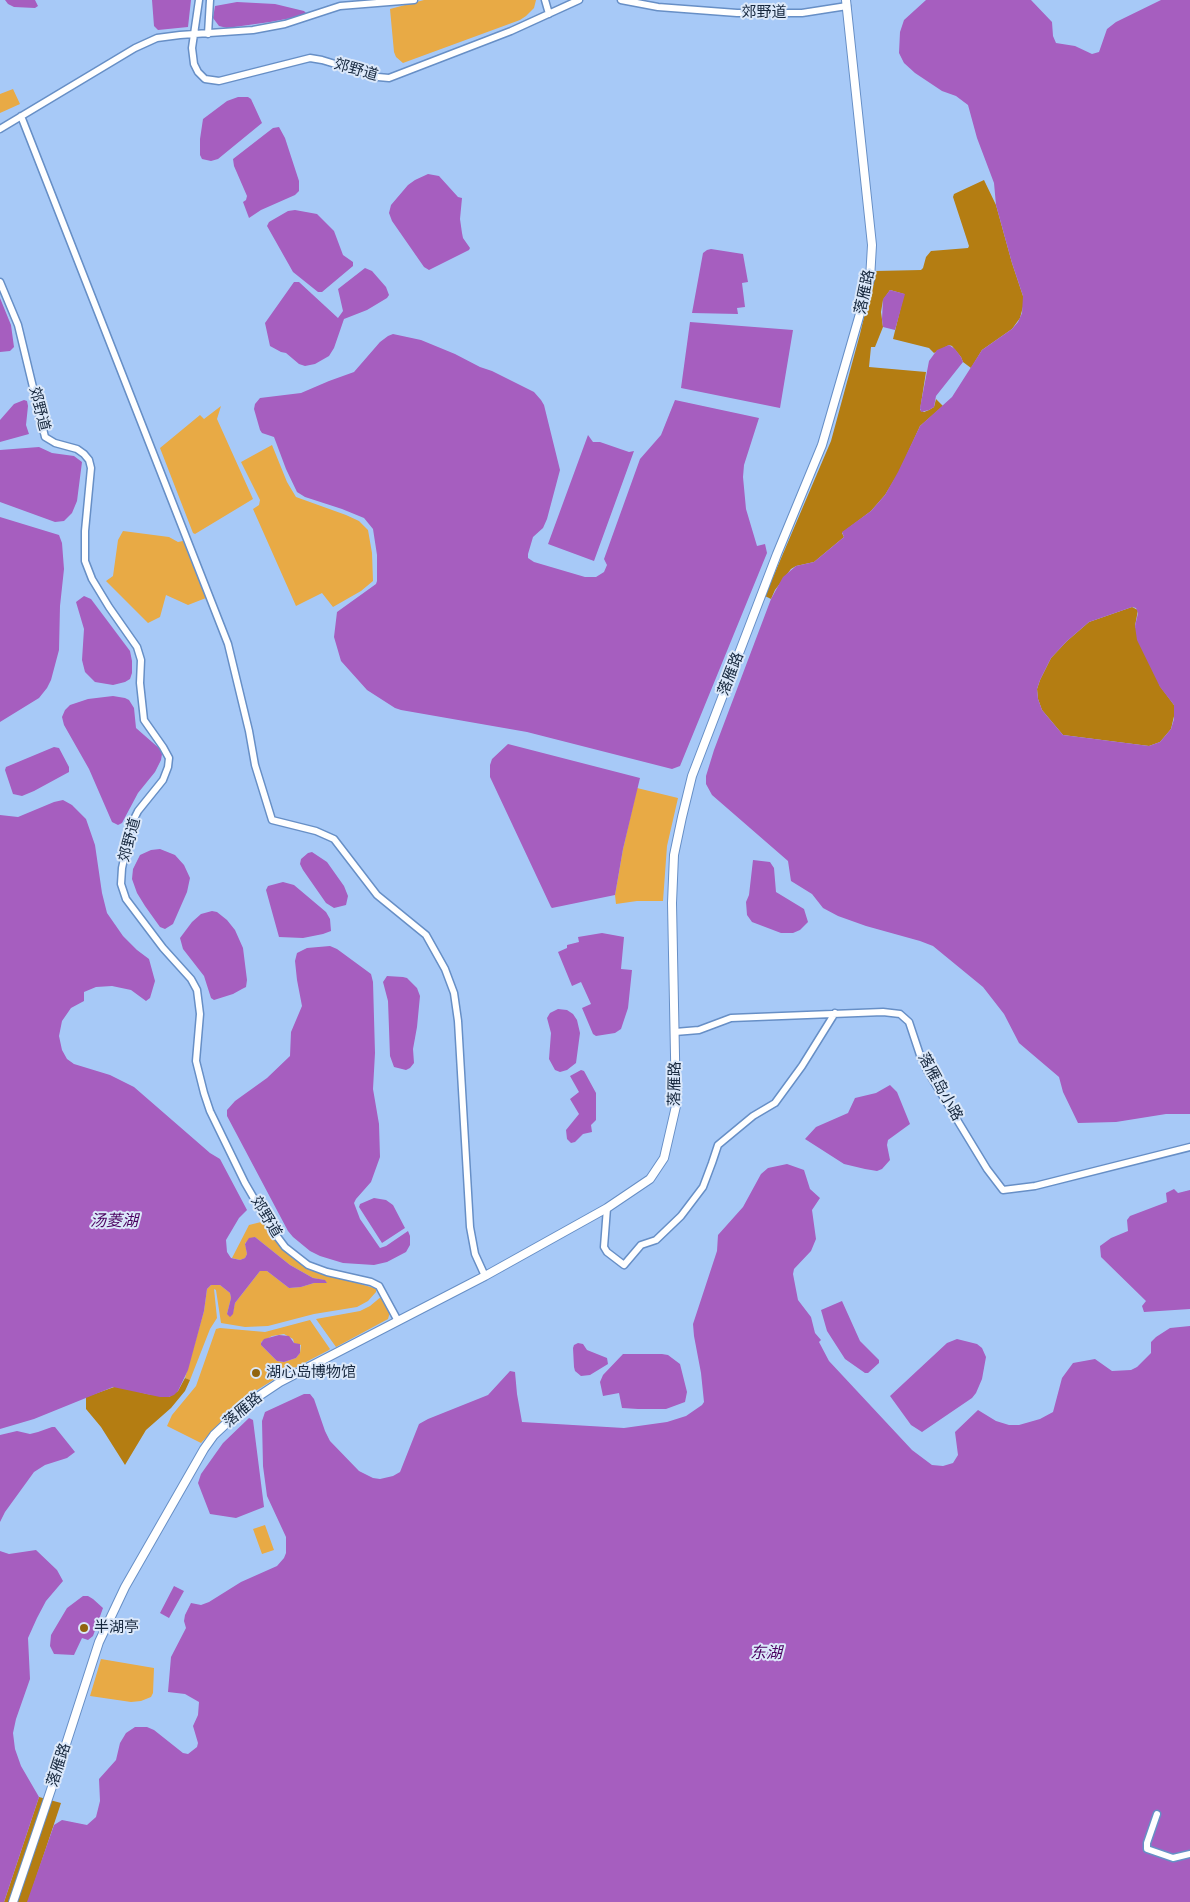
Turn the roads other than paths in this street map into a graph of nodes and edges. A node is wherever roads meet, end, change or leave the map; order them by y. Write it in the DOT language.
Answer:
graph roads {
  1 [pos="199,0"];
  2 [pos="210,0"];
  3 [pos="414,0"];
  4 [pos="545,0"];
  5 [pos="579,0"];
  6 [pos="621,0"];
  7 [pos="848,2"];
  8 [pos="549,14"];
  9 [pos="194,34"];
  10 [pos="208,34"];
  11 [pos="21,116"];
  12 [pos="0,129"];
  13 [pos="0,282"];
  14 [pos="835,1013"];
  15 [pos="675,1032"];
  16 [pos="1190,1147"];
  17 [pos="608,1208"];
  18 [pos="485,1276"];
  19 [pos="398,1321"];
  20 [pos="1157,1814"];
  21 [pos="1190,1854"];
  22 [pos="13,1902"];
  1 -- 9 [label="street, 郊野道"];
  2 -- 10 [label="street"];
  3 -- 10 [label="street"];
  4 -- 8 [label="street"];
  5 -- 8 [label="street, 郊野道"];
  6 -- 7 [label="street, 郊野道"];
  7 -- 15 [label="street, 落雁路"];
  8 -- 9 [label="street, 郊野道"];
  9 -- 10 [label="street"];
  9 -- 11 [label="street"];
  11 -- 12 [label="street"];
  11 -- 18 [label="street"];
  13 -- 19 [label="street, 郊野道"];
  14 -- 15 [label="street, 落雁岛小路"];
  14 -- 16 [label="street, 落雁岛小路"];
  14 -- 17 [label="street"];
  15 -- 17 [label="street, 落雁路"];
  17 -- 18 [label="street, 落雁路"];
  18 -- 19 [label="street, 落雁路"];
  19 -- 22 [label="street, 落雁路"];
  20 -- 21 [label="street"];
}
